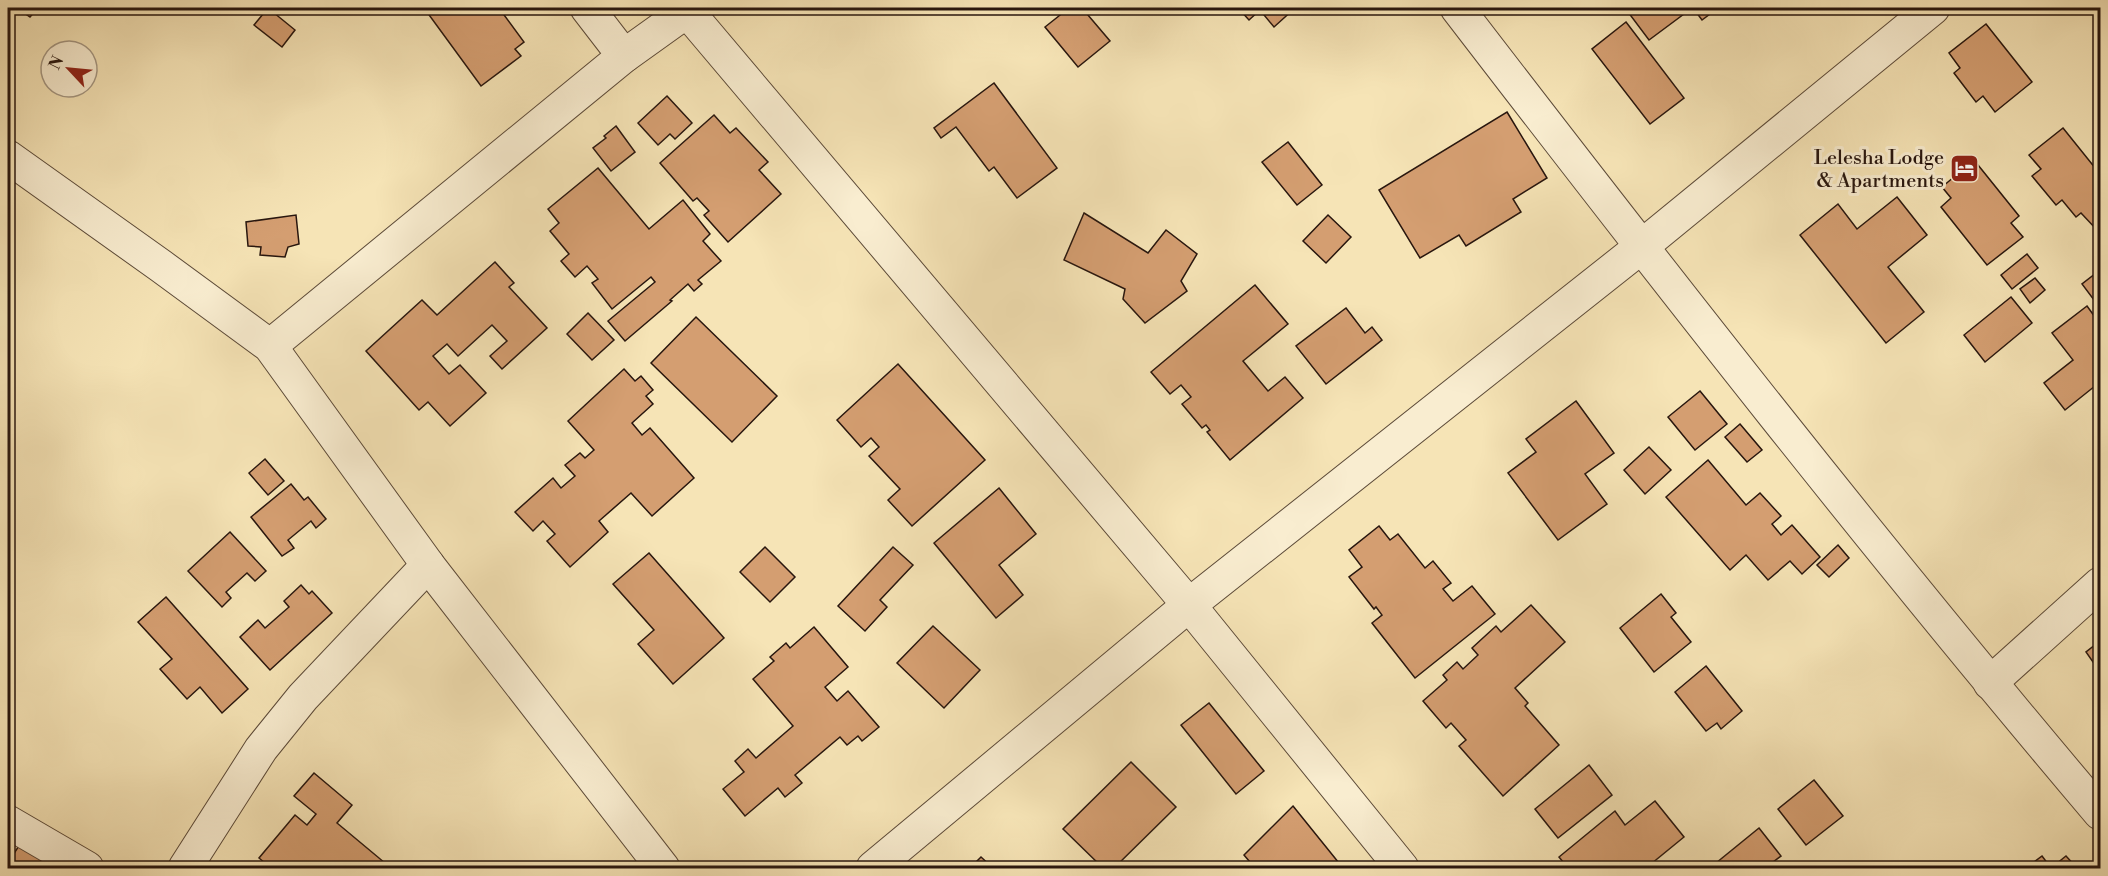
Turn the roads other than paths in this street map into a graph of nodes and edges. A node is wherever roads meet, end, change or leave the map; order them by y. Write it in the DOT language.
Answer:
graph roads {
  1 [pos="587,8"];
  2 [pos="1457,8"];
  3 [pos="1933,8"];
  4 [pos="689,9"];
  5 [pos="624,56"];
  6 [pos="8,157"];
  7 [pos="1641,248"];
  8 [pos="270,346"];
  9 [pos="428,565"];
  10 [pos="2100,584"];
  11 [pos="1189,605"];
  12 [pos="1990,683"];
  13 [pos="2100,813"];
  14 [pos="8,822"];
  15 [pos="87,868"];
  16 [pos="185,868"];
  17 [pos="663,868"];
  18 [pos="873,868"];
  19 [pos="1402,868"];
  1 -- 5 [label="street"];
  2 -- 7 [label="street"];
  3 -- 7 [label="street"];
  4 -- 5 [label="street"];
  4 -- 11 [label="street"];
  5 -- 8 [label="street"];
  6 -- 8 [label="street"];
  7 -- 11 [label="street"];
  7 -- 12 [label="street"];
  8 -- 9 [label="street"];
  9 -- 16 [label="street"];
  9 -- 17 [label="street"];
  10 -- 12 [label="street"];
  11 -- 18 [label="street"];
  11 -- 19 [label="street"];
  12 -- 13 [label="street"];
  14 -- 15 [label="street"];
}
